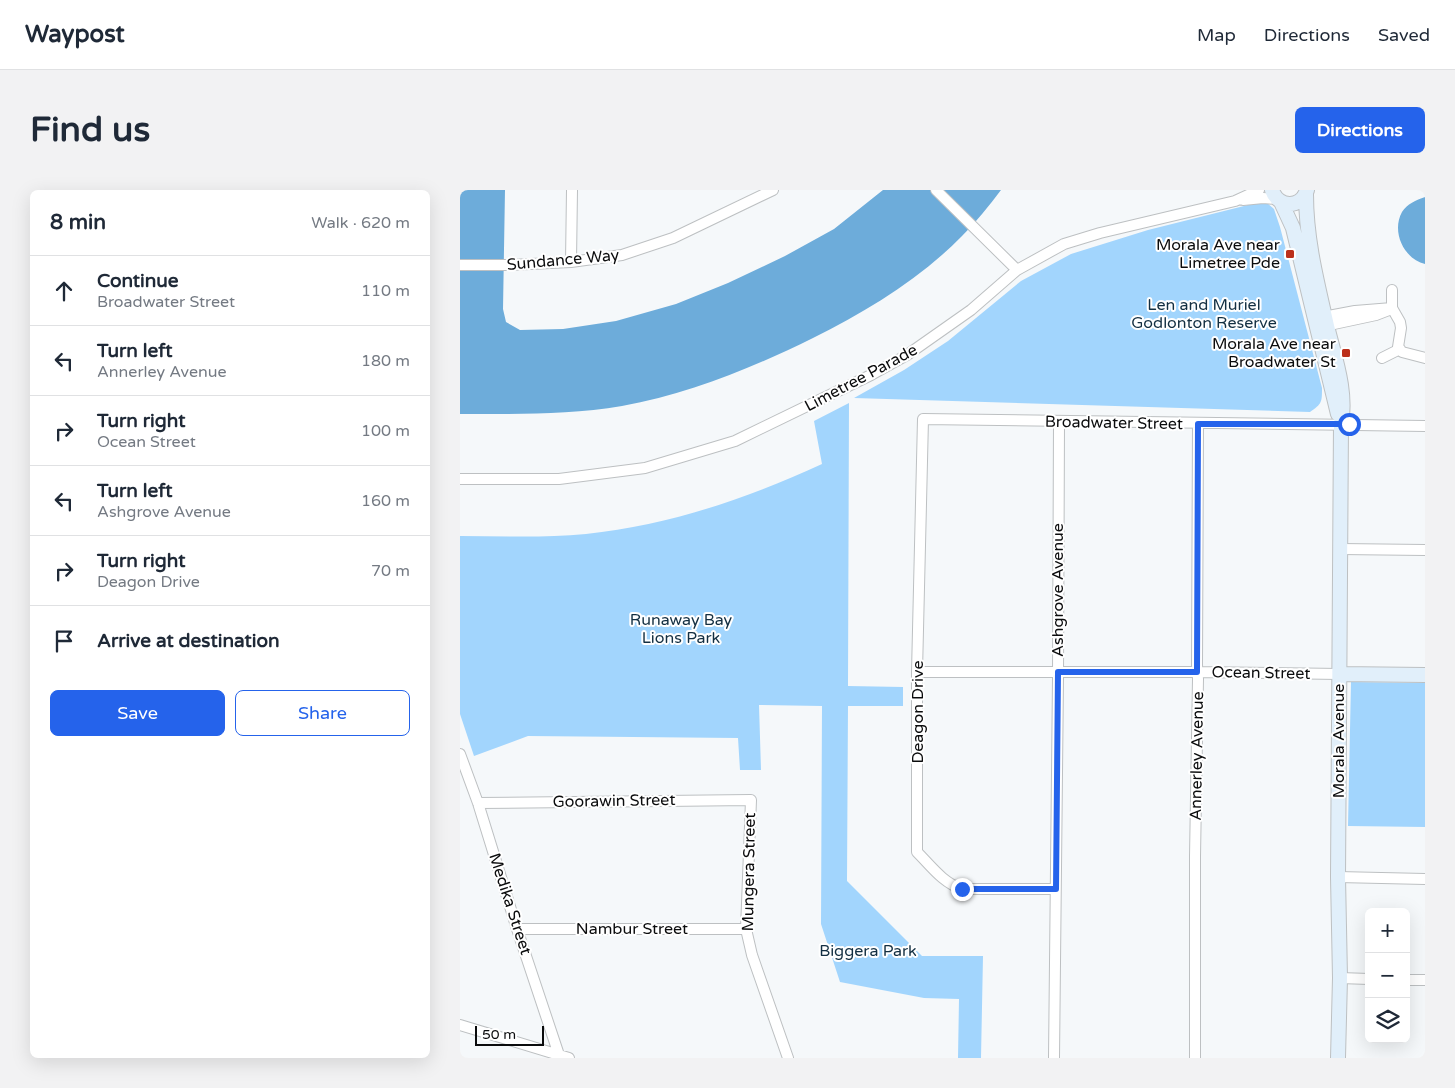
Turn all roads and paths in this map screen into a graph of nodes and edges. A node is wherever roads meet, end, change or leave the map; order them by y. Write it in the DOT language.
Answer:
graph roads {
  1 [pos="572,190"];
  2 [pos="773,190"];
  3 [pos="936,190"];
  4 [pos="1259,190"];
  5 [pos="1306,192"];
  6 [pos="1277,197"];
  7 [pos="1235,200"];
  8 [pos="571,262"];
  9 [pos="460,265"];
  10 [pos="1018,270"];
  11 [pos="1392,290"];
  12 [pos="1392,308"];
  13 [pos="1321,322"];
  14 [pos="1400,349"];
  15 [pos="1382,358"];
  16 [pos="1425,358"];
  17 [pos="924,419"];
  18 [pos="1059,422"];
  19 [pos="1198,424"];
  20 [pos="1341,424"];
  21 [pos="1425,426"];
  22 [pos="460,479"];
  23 [pos="1340,549"];
  24 [pos="1425,550"];
  25 [pos="917,672"];
  26 [pos="1058,672"];
  27 [pos="1197,672"];
  28 [pos="1340,674"];
  29 [pos="1425,675"];
  30 [pos="460,754"];
  31 [pos="751,800"];
  32 [pos="478,803"];
  33 [pos="1338,877"];
  34 [pos="1425,879"];
  35 [pos="1056,889"];
  36 [pos="517,929"];
  37 [pos="746,929"];
  38 [pos="1340,978"];
  39 [pos="1365,979"];
  40 [pos="1410,980"];
  41 [pos="1425,980"];
  42 [pos="460,1024"];
  43 [pos="564,1056"];
  44 [pos="788,1058"];
  45 [pos="1054,1058"];
  46 [pos="1195,1058"];
  47 [pos="1338,1058"];
  1 -- 8 [label="street"];
  2 -- 8 [label="street, Sundance Way"];
  3 -- 10 [label="street"];
  4 -- 7 [label="street, Limetree Parade"];
  5 -- 6 [label="main road"];
  5 -- 13 [label="main road, Morala Avenue"];
  6 -- 7 [label="street, Limetree Parade"];
  6 -- 13 [label="main road, Morala Avenue"];
  7 -- 10 [label="street, Limetree Parade"];
  8 -- 9 [label="street, Sundance Way"];
  10 -- 22 [label="street, Limetree Parade"];
  11 -- 12 [label="street"];
  12 -- 13 [label="street"];
  12 -- 14 [label="street"];
  13 -- 20 [label="main road, Morala Avenue"];
  14 -- 15 [label="street"];
  14 -- 16 [label="street"];
  17 -- 18 [label="street, Broadwater Street"];
  17 -- 25 [label="street, Deagon Drive"];
  18 -- 19 [label="street, Broadwater Street"];
  18 -- 26 [label="street, Ashgrove Avenue"];
  19 -- 20 [label="street, Broadwater Street"];
  19 -- 27 [label="street, Annerley Avenue"];
  20 -- 21 [label="street, Broadwater Street"];
  20 -- 23 [label="main road, Morala Avenue"];
  23 -- 24 [label="street"];
  23 -- 28 [label="main road, Morala Avenue"];
  25 -- 26 [label="street, Ocean Street"];
  25 -- 35 [label="street, Deagon Drive"];
  26 -- 27 [label="street, Ocean Street"];
  26 -- 35 [label="street, Ashgrove Avenue"];
  27 -- 28 [label="street, Ocean Street"];
  27 -- 46 [label="street, Annerley Avenue"];
  28 -- 29 [label="main road, Ocean Street"];
  28 -- 33 [label="main road, Morala Avenue"];
  30 -- 32 [label="street, Medika Street"];
  31 -- 32 [label="street, Goorawin Street"];
  31 -- 37 [label="street, Mungera Street"];
  32 -- 36 [label="street, Medika Street"];
  33 -- 34 [label="street"];
  33 -- 38 [label="main road, Morala Avenue"];
  35 -- 45 [label="street, Ashgrove Avenue"];
  36 -- 37 [label="street, Nambur Street"];
  36 -- 43 [label="street, Medika Street"];
  37 -- 44 [label="street, Mungera Street"];
  38 -- 39 [label="street"];
  38 -- 47 [label="main road, Morala Avenue"];
  40 -- 41 [label="street"];
  42 -- 43 [label="street"];
}
